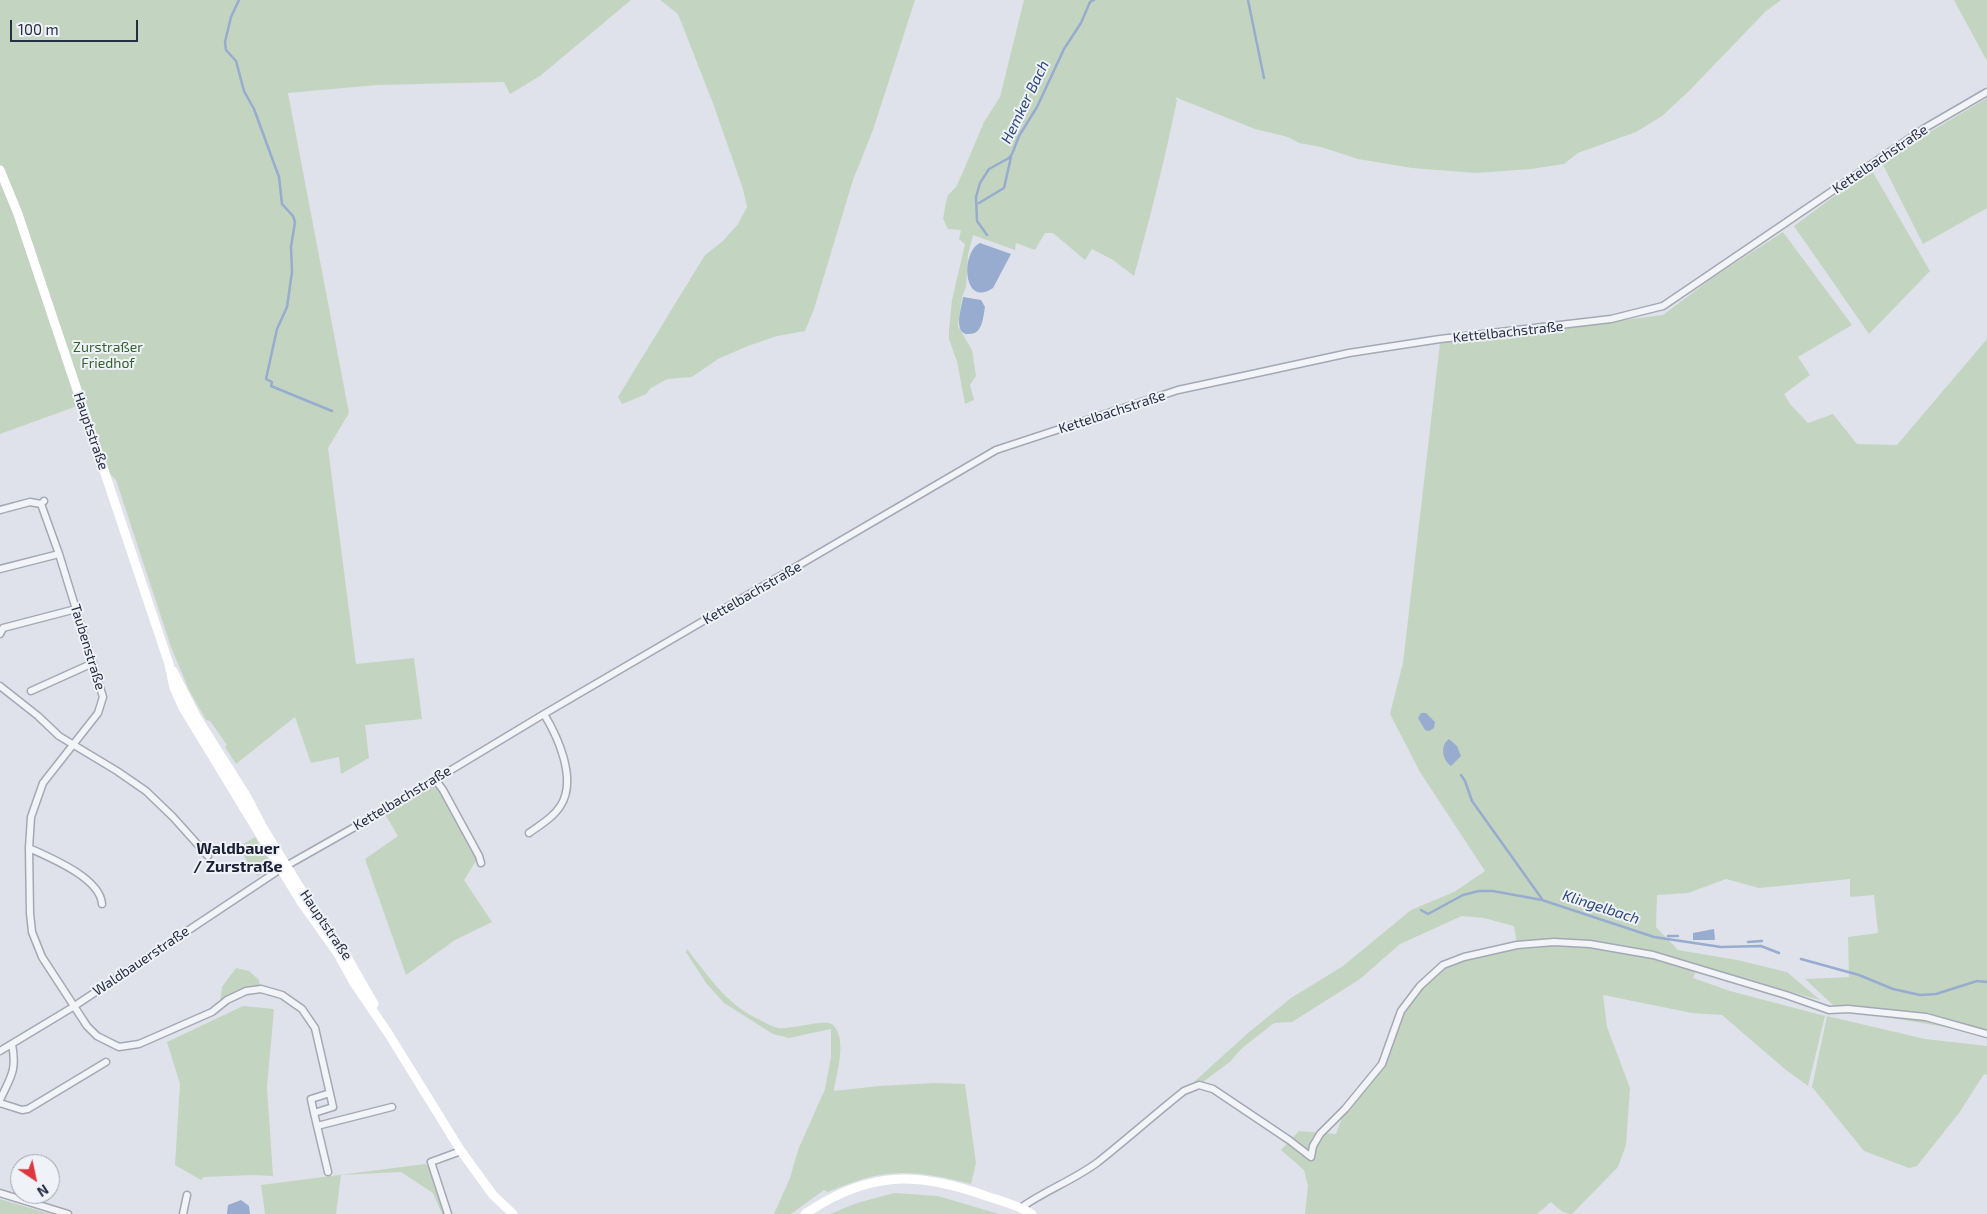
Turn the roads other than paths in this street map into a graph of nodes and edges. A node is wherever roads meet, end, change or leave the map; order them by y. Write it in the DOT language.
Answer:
graph roads {
  1 [pos="1987,92"];
  2 [pos="0,170"];
  3 [pos="0,510"];
  4 [pos="59,554"];
  5 [pos="0,569"];
  6 [pos="76,609"];
  7 [pos="0,634"];
  8 [pos="93,663"];
  9 [pos="0,686"];
  10 [pos="31,691"];
  11 [pos="544,714"];
  12 [pos="73,745"];
  13 [pos="435,779"];
  14 [pos="529,832"];
  15 [pos="29,848"];
  16 [pos="208,856"];
  17 [pos="482,863"];
  18 [pos="284,868"];
  19 [pos="102,904"];
  20 [pos="73,1007"];
  21 [pos="388,1033"];
  22 [pos="1987,1034"];
  23 [pos="12,1044"];
  24 [pos="0,1051"];
  25 [pos="106,1062"];
  26 [pos="330,1093"];
  27 [pos="0,1102"];
  28 [pos="392,1107"];
  29 [pos="314,1112"];
  30 [pos="317,1126"];
  31 [pos="461,1151"];
  32 [pos="328,1172"];
  33 [pos="0,1193"];
  34 [pos="187,1195"];
  35 [pos="1022,1207"];
  36 [pos="68,1214"];
  37 [pos="183,1214"];
  38 [pos="448,1214"];
  39 [pos="512,1214"];
  40 [pos="805,1214"];
  41 [pos="1032,1214"];
  1 -- 11 [label="street, Kettelbachstraße"];
  2 -- 18 [label="main road, Hauptstraße"];
  3 -- 4 [label="street, Taubenstraße"];
  4 -- 5 [label="street"];
  4 -- 6 [label="street, Taubenstraße"];
  6 -- 7 [label="street"];
  6 -- 8 [label="street, Taubenstraße"];
  8 -- 10 [label="street"];
  8 -- 12 [label="street, Taubenstraße"];
  9 -- 12 [label="street"];
  11 -- 13 [label="street, Kettelbachstraße"];
  11 -- 14 [label="street"];
  12 -- 15 [label="street, Taubenstraße"];
  12 -- 16 [label="street"];
  13 -- 17 [label="street"];
  13 -- 18 [label="street, Kettelbachstraße"];
  15 -- 19 [label="street"];
  15 -- 20 [label="street, Taubenstraße"];
  18 -- 20 [label="street, Waldbauerstraße"];
  18 -- 21 [label="main road, Hauptstraße"];
  18 -- 21 [label="main road, Hauptstraße"];
  20 -- 23 [label="street, Waldbauerstraße"];
  20 -- 26 [label="street, Taubenstraße"];
  21 -- 31 [label="main road"];
  22 -- 35 [label="street"];
  23 -- 24 [label="street, Waldbauerstraße"];
  23 -- 27 [label="street"];
  25 -- 27 [label="street"];
  26 -- 29 [label="street"];
  26 -- 29 [label="street"];
  28 -- 30 [label="street"];
  29 -- 30 [label="street"];
  30 -- 32 [label="street"];
  31 -- 38 [label="street"];
  31 -- 39 [label="main road"];
  33 -- 36 [label="street"];
  34 -- 37 [label="street"];
  35 -- 40 [label="main road"];
  35 -- 41 [label="main road"];
}
